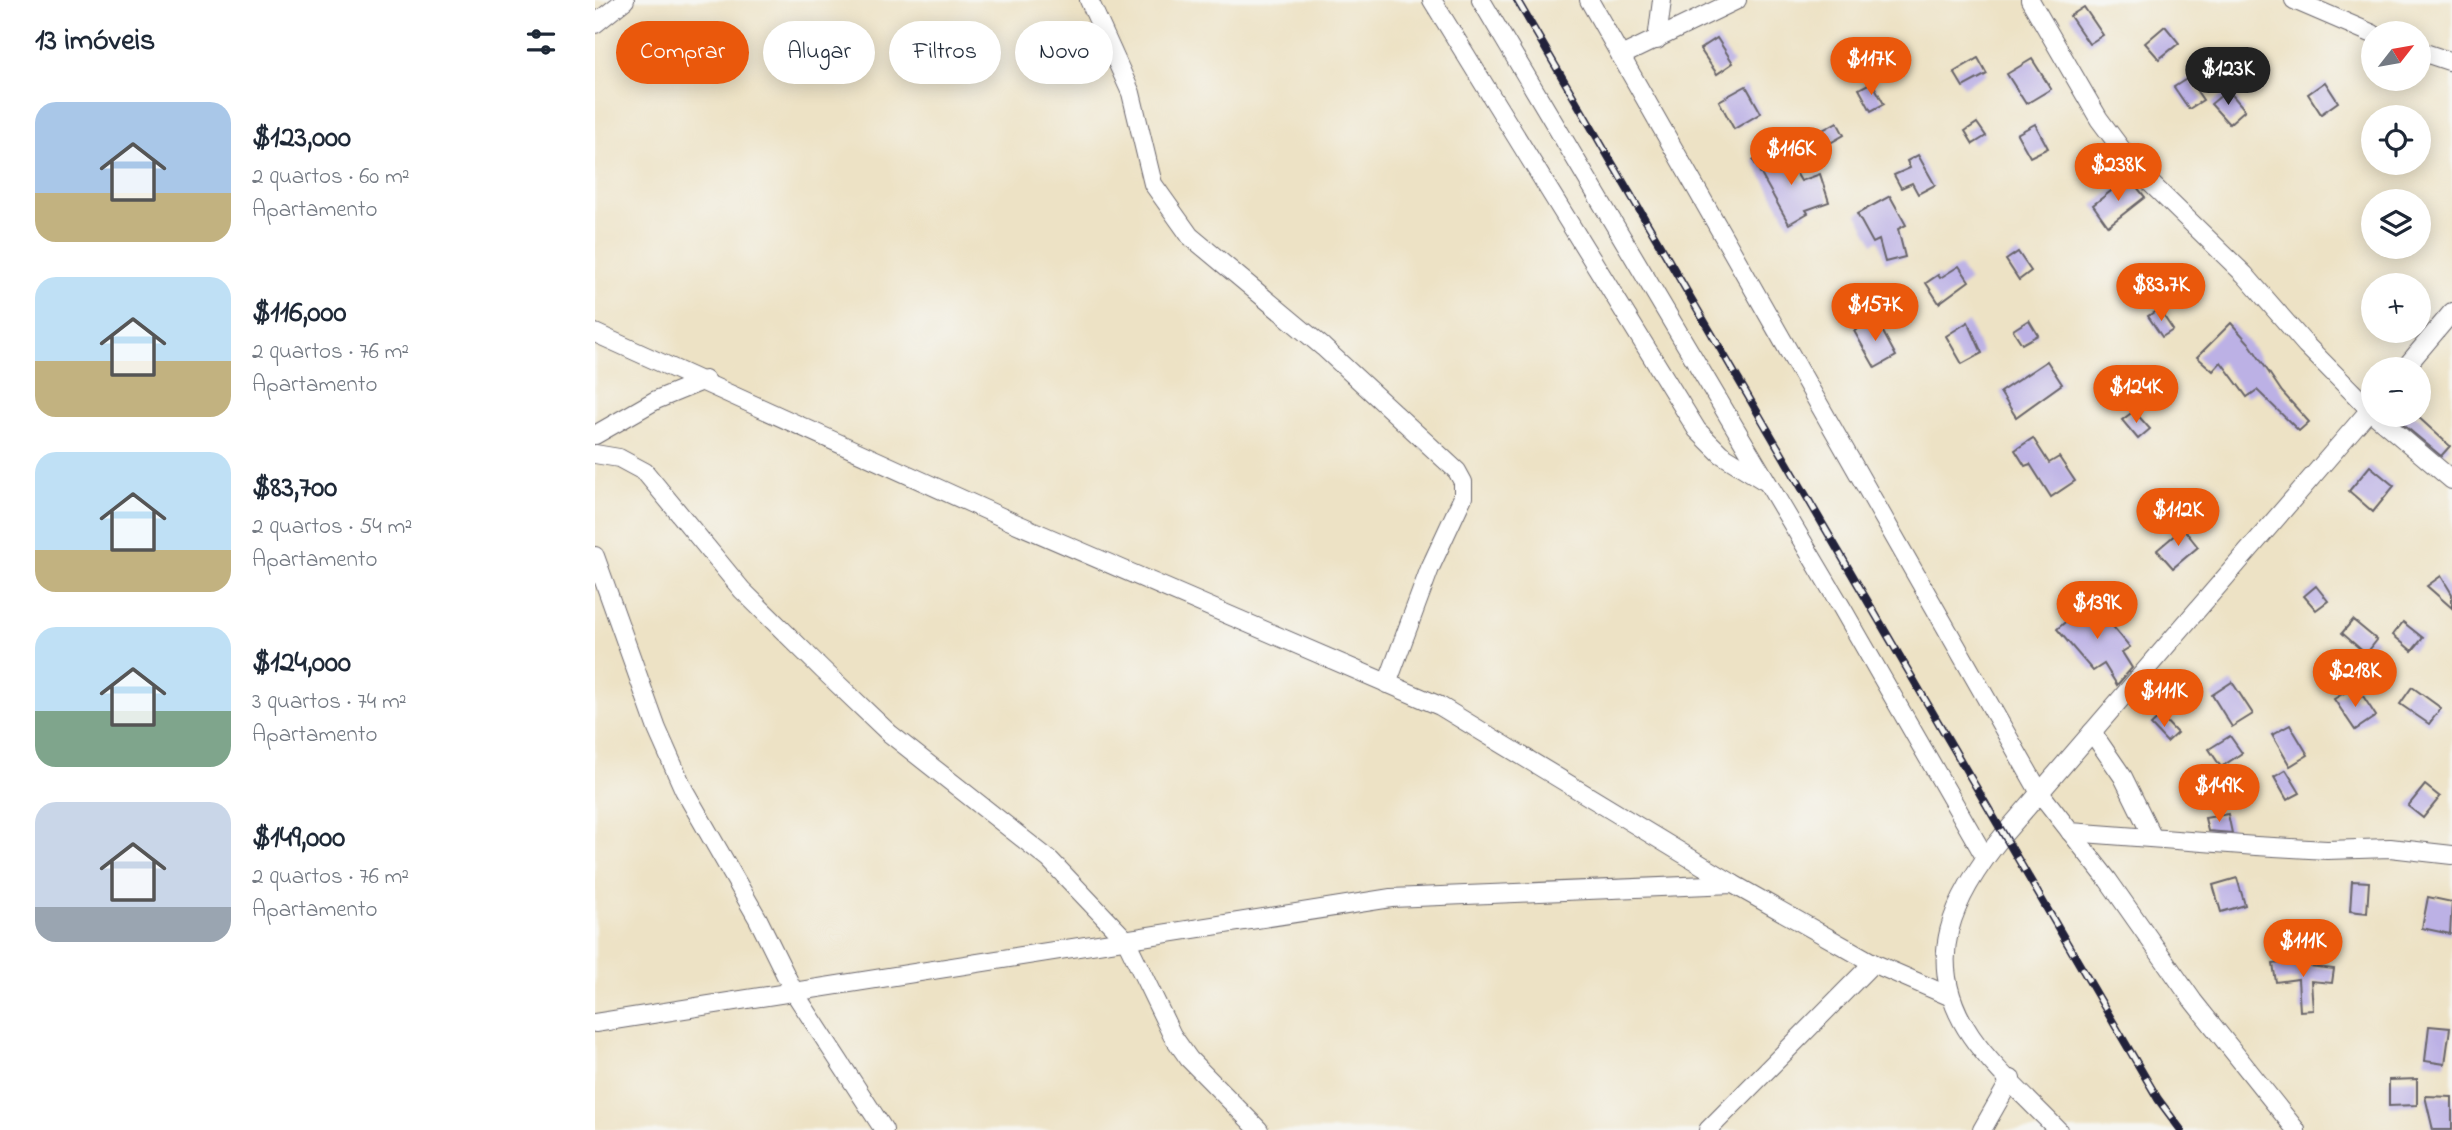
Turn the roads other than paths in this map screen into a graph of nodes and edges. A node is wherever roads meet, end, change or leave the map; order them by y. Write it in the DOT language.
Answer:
graph roads {
  1 [pos="625,0"];
  2 [pos="1089,0"];
  3 [pos="1432,0"];
  4 [pos="1481,0"];
  5 [pos="1589,0"];
  6 [pos="1662,0"];
  7 [pos="1737,0"];
  8 [pos="2030,0"];
  9 [pos="2294,0"];
  10 [pos="595,24"];
  11 [pos="2361,29"];
  12 [pos="1657,40"];
  13 [pos="2431,55"];
  14 [pos="1621,56"];
  15 [pos="2452,62"];
  16 [pos="2452,312"];
  17 [pos="595,333"];
  18 [pos="2414,357"];
  19 [pos="705,380"];
  20 [pos="2361,398"];
  21 [pos="2361,425"];
  22 [pos="2391,427"];
  23 [pos="595,435"];
  24 [pos="595,454"];
  25 [pos="2452,480"];
  26 [pos="1767,483"];
  27 [pos="597,567"];
  28 [pos="1387,684"];
  29 [pos="2092,732"];
  30 [pos="2040,793"];
  31 [pos="2070,832"];
  32 [pos="2153,838"];
  33 [pos="2452,855"];
  34 [pos="1985,857"];
  35 [pos="1733,884"];
  36 [pos="1126,940"];
  37 [pos="1873,963"];
  38 [pos="794,992"];
  39 [pos="1949,996"];
  40 [pos="595,1023"];
  41 [pos="2011,1079"];
  42 [pos="884,1130"];
  43 [pos="1259,1130"];
  44 [pos="1708,1130"];
  45 [pos="1982,1130"];
  46 [pos="2058,1130"];
  47 [pos="2296,1130"];
  1 -- 10 [label="street"];
  2 -- 28 [label="street"];
  3 -- 26 [label="street"];
  4 -- 26 [label="street"];
  5 -- 14 [label="street"];
  6 -- 12 [label="street"];
  7 -- 12 [label="street"];
  8 -- 20 [label="street"];
  9 -- 11 [label="street"];
  12 -- 14 [label="street"];
  13 -- 15 [label="street"];
  14 -- 30 [label="street"];
  16 -- 18 [label="street"];
  17 -- 19 [label="street"];
  19 -- 23 [label="street"];
  19 -- 28 [label="street"];
  21 -- 29 [label="street"];
  22 -- 25 [label="street"];
  24 -- 36 [label="street"];
  26 -- 34 [label="street"];
  27 -- 38 [label="street"];
  28 -- 35 [label="street"];
  29 -- 30 [label="street"];
  29 -- 32 [label="street"];
  30 -- 31 [label="street"];
  30 -- 34 [label="street"];
  31 -- 32 [label="street"];
  31 -- 47 [label="street"];
  32 -- 33 [label="street"];
  34 -- 39 [label="street"];
  35 -- 36 [label="street"];
  35 -- 37 [label="street"];
  36 -- 38 [label="street"];
  36 -- 43 [label="street"];
  37 -- 39 [label="street"];
  37 -- 44 [label="street"];
  38 -- 40 [label="street"];
  38 -- 42 [label="street"];
  39 -- 41 [label="street"];
  41 -- 45 [label="street"];
  41 -- 46 [label="street"];
}
